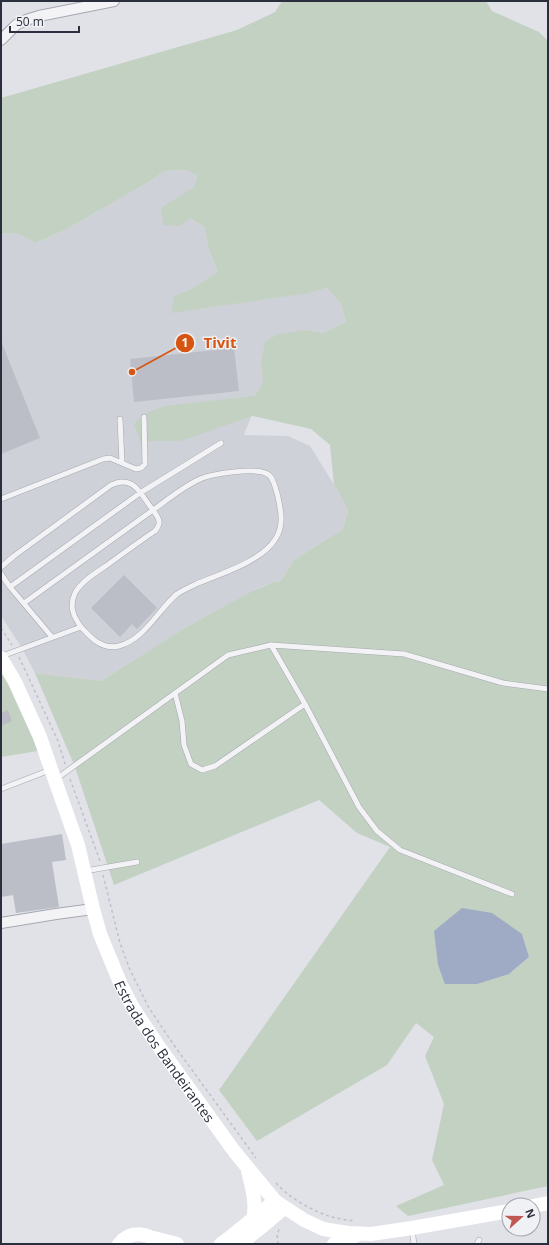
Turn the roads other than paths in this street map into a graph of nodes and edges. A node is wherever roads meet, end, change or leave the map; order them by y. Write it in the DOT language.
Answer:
graph roads {
  1 [pos="114,1"];
  2 [pos="1,40"];
  3 [pos="144,417"];
  4 [pos="120,419"];
  5 [pos="220,443"];
  6 [pos="122,463"];
  7 [pos="140,493"];
  8 [pos="1,498"];
  9 [pos="153,510"];
  10 [pos="1,567"];
  11 [pos="1,574"];
  12 [pos="10,587"];
  13 [pos="24,603"];
  14 [pos="81,627"];
  15 [pos="52,637"];
  16 [pos="271,645"];
  17 [pos="1,657"];
  18 [pos="548,689"];
  19 [pos="175,692"];
  20 [pos="306,704"];
  21 [pos="53,775"];
  22 [pos="1,789"];
  23 [pos="138,862"];
  24 [pos="84,871"];
  25 [pos="512,894"];
  26 [pos="93,909"];
  27 [pos="1,923"];
  28 [pos="253,1165"];
  29 [pos="280,1204"];
  30 [pos="501,1212"];
  31 [pos="253,1220"];
  32 [pos="359,1228"];
  33 [pos="412,1228"];
  34 [pos="157,1241"];
  35 [pos="119,1244"];
  36 [pos="177,1244"];
  37 [pos="221,1244"];
  38 [pos="240,1244"];
  39 [pos="334,1244"];
  40 [pos="414,1244"];
  1 -- 2 [label="street"];
  3 -- 6 [label="lane"];
  4 -- 6 [label="lane"];
  5 -- 7 [label="lane"];
  6 -- 8 [label="lane"];
  7 -- 9 [label="lane"];
  7 -- 10 [label="lane"];
  7 -- 12 [label="lane"];
  9 -- 13 [label="lane"];
  9 -- 14 [label="lane"];
  9 -- 14 [label="lane"];
  11 -- 12 [label="lane"];
  12 -- 13 [label="lane"];
  13 -- 15 [label="lane"];
  14 -- 15 [label="lane"];
  15 -- 17 [label="lane"];
  16 -- 18 [label="lane"];
  16 -- 19 [label="lane"];
  16 -- 20 [label="lane"];
  17 -- 21 [label="main road, Estrada dos Bandeirantes"];
  19 -- 20 [label="lane"];
  19 -- 21 [label="lane"];
  20 -- 25 [label="lane"];
  21 -- 22 [label="lane"];
  21 -- 24 [label="main road, Estrada dos Bandeirantes"];
  23 -- 24 [label="lane"];
  24 -- 26 [label="main road, Estrada dos Bandeirantes"];
  26 -- 27 [label="street"];
  26 -- 28 [label="main road, Estrada dos Bandeirantes"];
  28 -- 29 [label="main road, Estrada dos Bandeirantes"];
  28 -- 31 [label="main road"];
  29 -- 31 [label="main road"];
  29 -- 32 [label="main road, Estrada dos Bandeirantes"];
  29 -- 38 [label="main road"];
  30 -- 33 [label="main road, Estrada dos Bandeirantes"];
  31 -- 37 [label="main road"];
  32 -- 33 [label="main road, Estrada dos Bandeirantes"];
  32 -- 39 [label="main road"];
  33 -- 40 [label="lane"];
  34 -- 35 [label="main road"];
  34 -- 36 [label="main road"];
}
